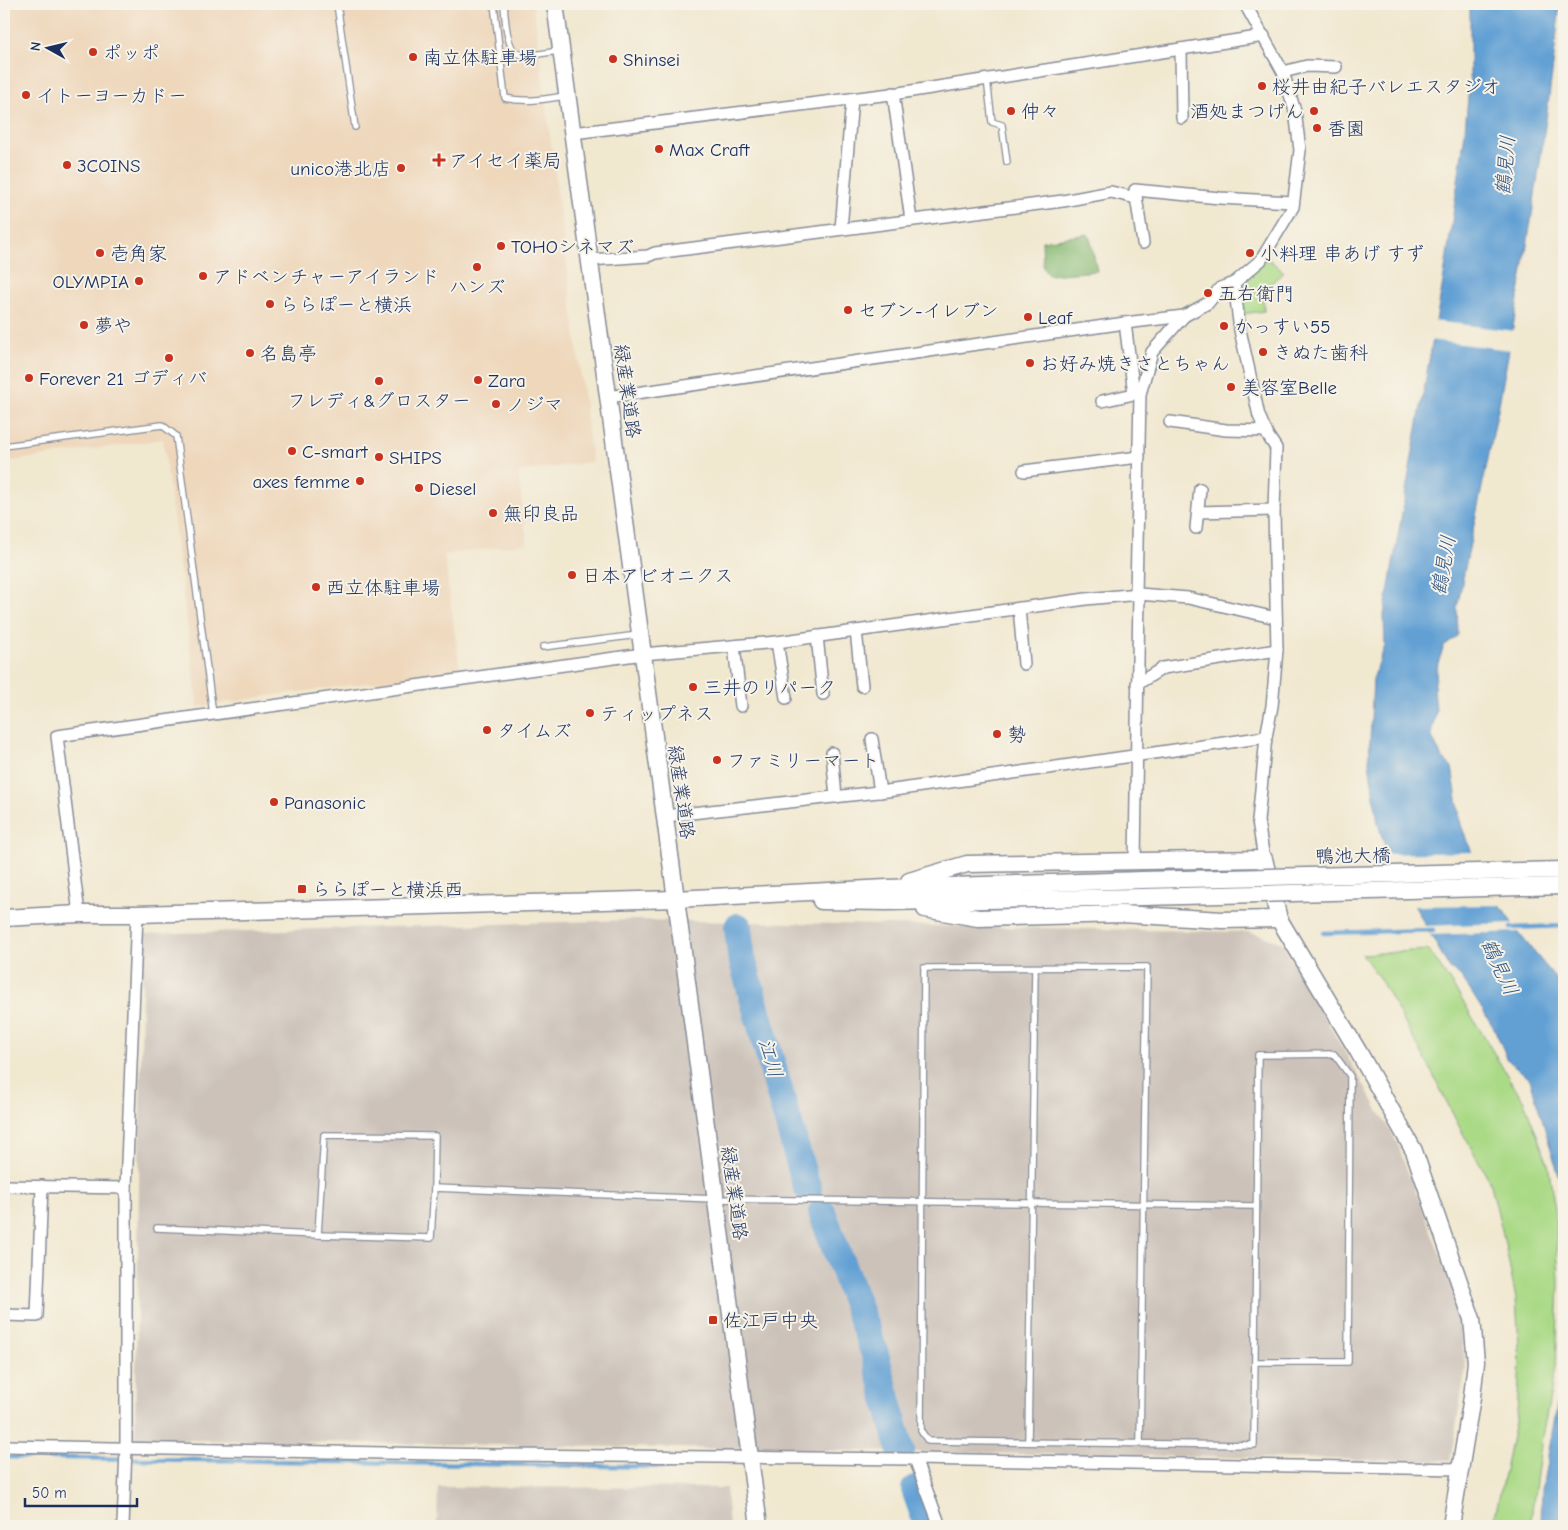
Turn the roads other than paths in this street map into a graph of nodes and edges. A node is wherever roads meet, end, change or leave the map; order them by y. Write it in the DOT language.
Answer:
graph roads {
  1 [pos="337,4"];
  2 [pos="494,4"];
  3 [pos="504,4"];
  4 [pos="555,4"];
  5 [pos="1245,4"];
  6 [pos="1264,36"];
  7 [pos="1181,49"];
  8 [pos="562,51"];
  9 [pos="1336,67"];
  10 [pos="1283,72"];
  11 [pos="987,79"];
  12 [pos="893,93"];
  13 [pos="568,96"];
  14 [pos="852,99"];
  15 [pos="1182,118"];
  16 [pos="355,127"];
  17 [pos="573,133"];
  18 [pos="1007,162"];
  19 [pos="1136,198"];
  20 [pos="1293,202"];
  21 [pos="911,220"];
  22 [pos="841,229"];
  23 [pos="1143,243"];
  24 [pos="590,260"];
  25 [pos="1234,283"];
  26 [pos="1184,316"];
  27 [pos="1125,322"];
  28 [pos="1137,394"];
  29 [pos="608,397"];
  30 [pos="1102,400"];
  31 [pos="1170,422"];
  32 [pos="1266,431"];
  33 [pos="4,446"];
  34 [pos="1138,457"];
  35 [pos="1024,472"];
  36 [pos="1200,489"];
  37 [pos="1274,510"];
  38 [pos="1198,512"];
  39 [pos="1196,528"];
  40 [pos="1137,594"];
  41 [pos="1019,608"];
  42 [pos="1276,618"];
  43 [pos="856,631"];
  44 [pos="640,635"];
  45 [pos="817,636"];
  46 [pos="776,642"];
  47 [pos="734,646"];
  48 [pos="543,647"];
  49 [pos="1277,650"];
  50 [pos="643,654"];
  51 [pos="1024,664"];
  52 [pos="1137,684"];
  53 [pos="862,686"];
  54 [pos="823,694"];
  55 [pos="786,698"];
  56 [pos="741,706"];
  57 [pos="213,714"];
  58 [pos="1266,737"];
  59 [pos="872,739"];
  60 [pos="832,753"];
  61 [pos="1136,755"];
  62 [pos="880,792"];
  63 [pos="836,797"];
  64 [pos="665,816"];
  65 [pos="1264,859"];
  66 [pos="1135,861"];
  67 [pos="1564,870"];
  68 [pos="1564,886"];
  69 [pos="887,895"];
  70 [pos="676,899"];
  71 [pos="79,914"];
  72 [pos="137,914"];
  73 [pos="4,918"];
  74 [pos="1280,919"];
  75 [pos="1035,968"];
  76 [pos="4,1186"];
  77 [pos="42,1186"];
  78 [pos="126,1188"];
  79 [pos="434,1188"];
  80 [pos="715,1199"];
  81 [pos="923,1201"];
  82 [pos="1032,1203"];
  83 [pos="1144,1204"];
  84 [pos="1255,1206"];
  85 [pos="156,1228"];
  86 [pos="318,1235"];
  87 [pos="4,1315"];
  88 [pos="1254,1362"];
  89 [pos="1028,1442"];
  90 [pos="1140,1444"];
  91 [pos="4,1446"];
  92 [pos="126,1448"];
  93 [pos="750,1458"];
  94 [pos="915,1459"];
  95 [pos="1460,1469"];
  96 [pos="124,1526"];
  97 [pos="759,1526"];
  98 [pos="940,1526"];
  99 [pos="1451,1526"];
  1 -- 16 [label="lane"];
  2 -- 13 [label="lane"];
  3 -- 8 [label="lane"];
  4 -- 8 [label="street, 緑産業道路"];
  5 -- 6 [label="street"];
  6 -- 7 [label="street"];
  6 -- 10 [label="street"];
  7 -- 11 [label="street"];
  7 -- 15 [label="street"];
  8 -- 13 [label="street, 緑産業道路"];
  9 -- 10 [label="street"];
  10 -- 20 [label="street"];
  11 -- 12 [label="street"];
  11 -- 18 [label="lane"];
  12 -- 14 [label="street"];
  12 -- 21 [label="street"];
  13 -- 17 [label="street, 緑産業道路"];
  14 -- 17 [label="street"];
  14 -- 22 [label="street"];
  17 -- 24 [label="street, 緑産業道路"];
  19 -- 20 [label="street"];
  19 -- 21 [label="street"];
  19 -- 23 [label="street"];
  20 -- 25 [label="street"];
  21 -- 22 [label="street"];
  22 -- 24 [label="street"];
  24 -- 29 [label="street, 緑産業道路"];
  25 -- 26 [label="street"];
  25 -- 32 [label="street"];
  26 -- 27 [label="street"];
  26 -- 28 [label="street"];
  27 -- 28 [label="street"];
  27 -- 29 [label="street"];
  28 -- 30 [label="street"];
  28 -- 34 [label="street"];
  29 -- 44 [label="street, 緑産業道路"];
  31 -- 32 [label="street"];
  32 -- 37 [label="street"];
  33 -- 57 [label="lane"];
  34 -- 35 [label="street"];
  34 -- 40 [label="street"];
  36 -- 38 [label="street"];
  37 -- 38 [label="street"];
  37 -- 42 [label="street"];
  38 -- 39 [label="street"];
  40 -- 41 [label="street"];
  40 -- 42 [label="street"];
  40 -- 52 [label="street"];
  41 -- 43 [label="street"];
  41 -- 51 [label="street"];
  42 -- 49 [label="street"];
  43 -- 45 [label="street"];
  43 -- 53 [label="street"];
  44 -- 48 [label="lane"];
  44 -- 50 [label="street, 緑産業道路"];
  45 -- 46 [label="street"];
  45 -- 54 [label="street"];
  46 -- 47 [label="street"];
  46 -- 55 [label="street"];
  47 -- 50 [label="street"];
  47 -- 56 [label="street"];
  49 -- 52 [label="street"];
  49 -- 58 [label="street"];
  50 -- 57 [label="street"];
  50 -- 64 [label="street, 緑産業道路"];
  52 -- 61 [label="street"];
  57 -- 71 [label="street"];
  58 -- 61 [label="street"];
  58 -- 65 [label="street"];
  59 -- 62 [label="street"];
  60 -- 63 [label="street"];
  61 -- 62 [label="street"];
  61 -- 66 [label="street"];
  62 -- 63 [label="street"];
  63 -- 64 [label="street"];
  64 -- 70 [label="street, 緑産業道路"];
  65 -- 66 [label="street"];
  65 -- 74 [label="street"];
  66 -- 69 [label="street"];
  67 -- 69 [label="street, 鴨池大橋, bridge"];
  68 -- 69 [label="street, 鴨池大橋, bridge"];
  69 -- 70 [label="street"];
  69 -- 74 [label="street"];
  70 -- 72 [label="street"];
  70 -- 80 [label="street, 緑産業道路"];
  71 -- 72 [label="street"];
  71 -- 73 [label="street"];
  72 -- 78 [label="street"];
  74 -- 95 [label="street"];
  75 -- 81 [label="lane"];
  75 -- 82 [label="lane"];
  75 -- 83 [label="lane"];
  76 -- 77 [label="street"];
  77 -- 78 [label="street"];
  77 -- 87 [label="street"];
  78 -- 92 [label="street"];
  79 -- 80 [label="lane"];
  79 -- 86 [label="lane"];
  79 -- 86 [label="lane"];
  80 -- 81 [label="lane"];
  80 -- 93 [label="street, 緑産業道路"];
  81 -- 82 [label="lane"];
  81 -- 89 [label="lane"];
  82 -- 83 [label="lane"];
  82 -- 89 [label="lane"];
  83 -- 84 [label="lane"];
  83 -- 90 [label="lane"];
  84 -- 88 [label="lane"];
  84 -- 88 [label="lane"];
  85 -- 86 [label="lane"];
  88 -- 90 [label="lane"];
  89 -- 90 [label="lane"];
  91 -- 92 [label="street"];
  92 -- 93 [label="street"];
  92 -- 96 [label="street"];
  93 -- 94 [label="street"];
  93 -- 97 [label="street, 緑産業道路"];
  94 -- 95 [label="street"];
  94 -- 98 [label="street"];
  95 -- 99 [label="street"];
}
